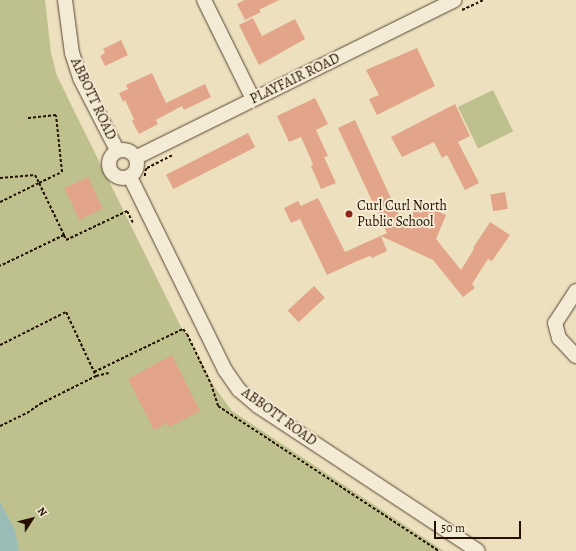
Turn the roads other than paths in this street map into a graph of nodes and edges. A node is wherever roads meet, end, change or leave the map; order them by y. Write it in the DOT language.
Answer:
graph roads {
  1 [pos="65,0"];
  2 [pos="204,0"];
  3 [pos="458,5"];
  4 [pos="253,100"];
  5 [pos="117,150"];
  6 [pos="137,157"];
  7 [pos="130,177"];
  8 [pos="576,291"];
  9 [pos="576,356"];
  10 [pos="478,551"];
  1 -- 5 [label="street, ABBOTT ROAD"];
  2 -- 4 [label="street"];
  3 -- 4 [label="street, PLAYFAIR ROAD"];
  4 -- 6 [label="street, PLAYFAIR ROAD"];
  5 -- 6 [label="street, ABBOTT ROAD"];
  5 -- 7 [label="street, ABBOTT ROAD"];
  6 -- 7 [label="street"];
  7 -- 10 [label="street, ABBOTT ROAD"];
  8 -- 9 [label="street"];
}
